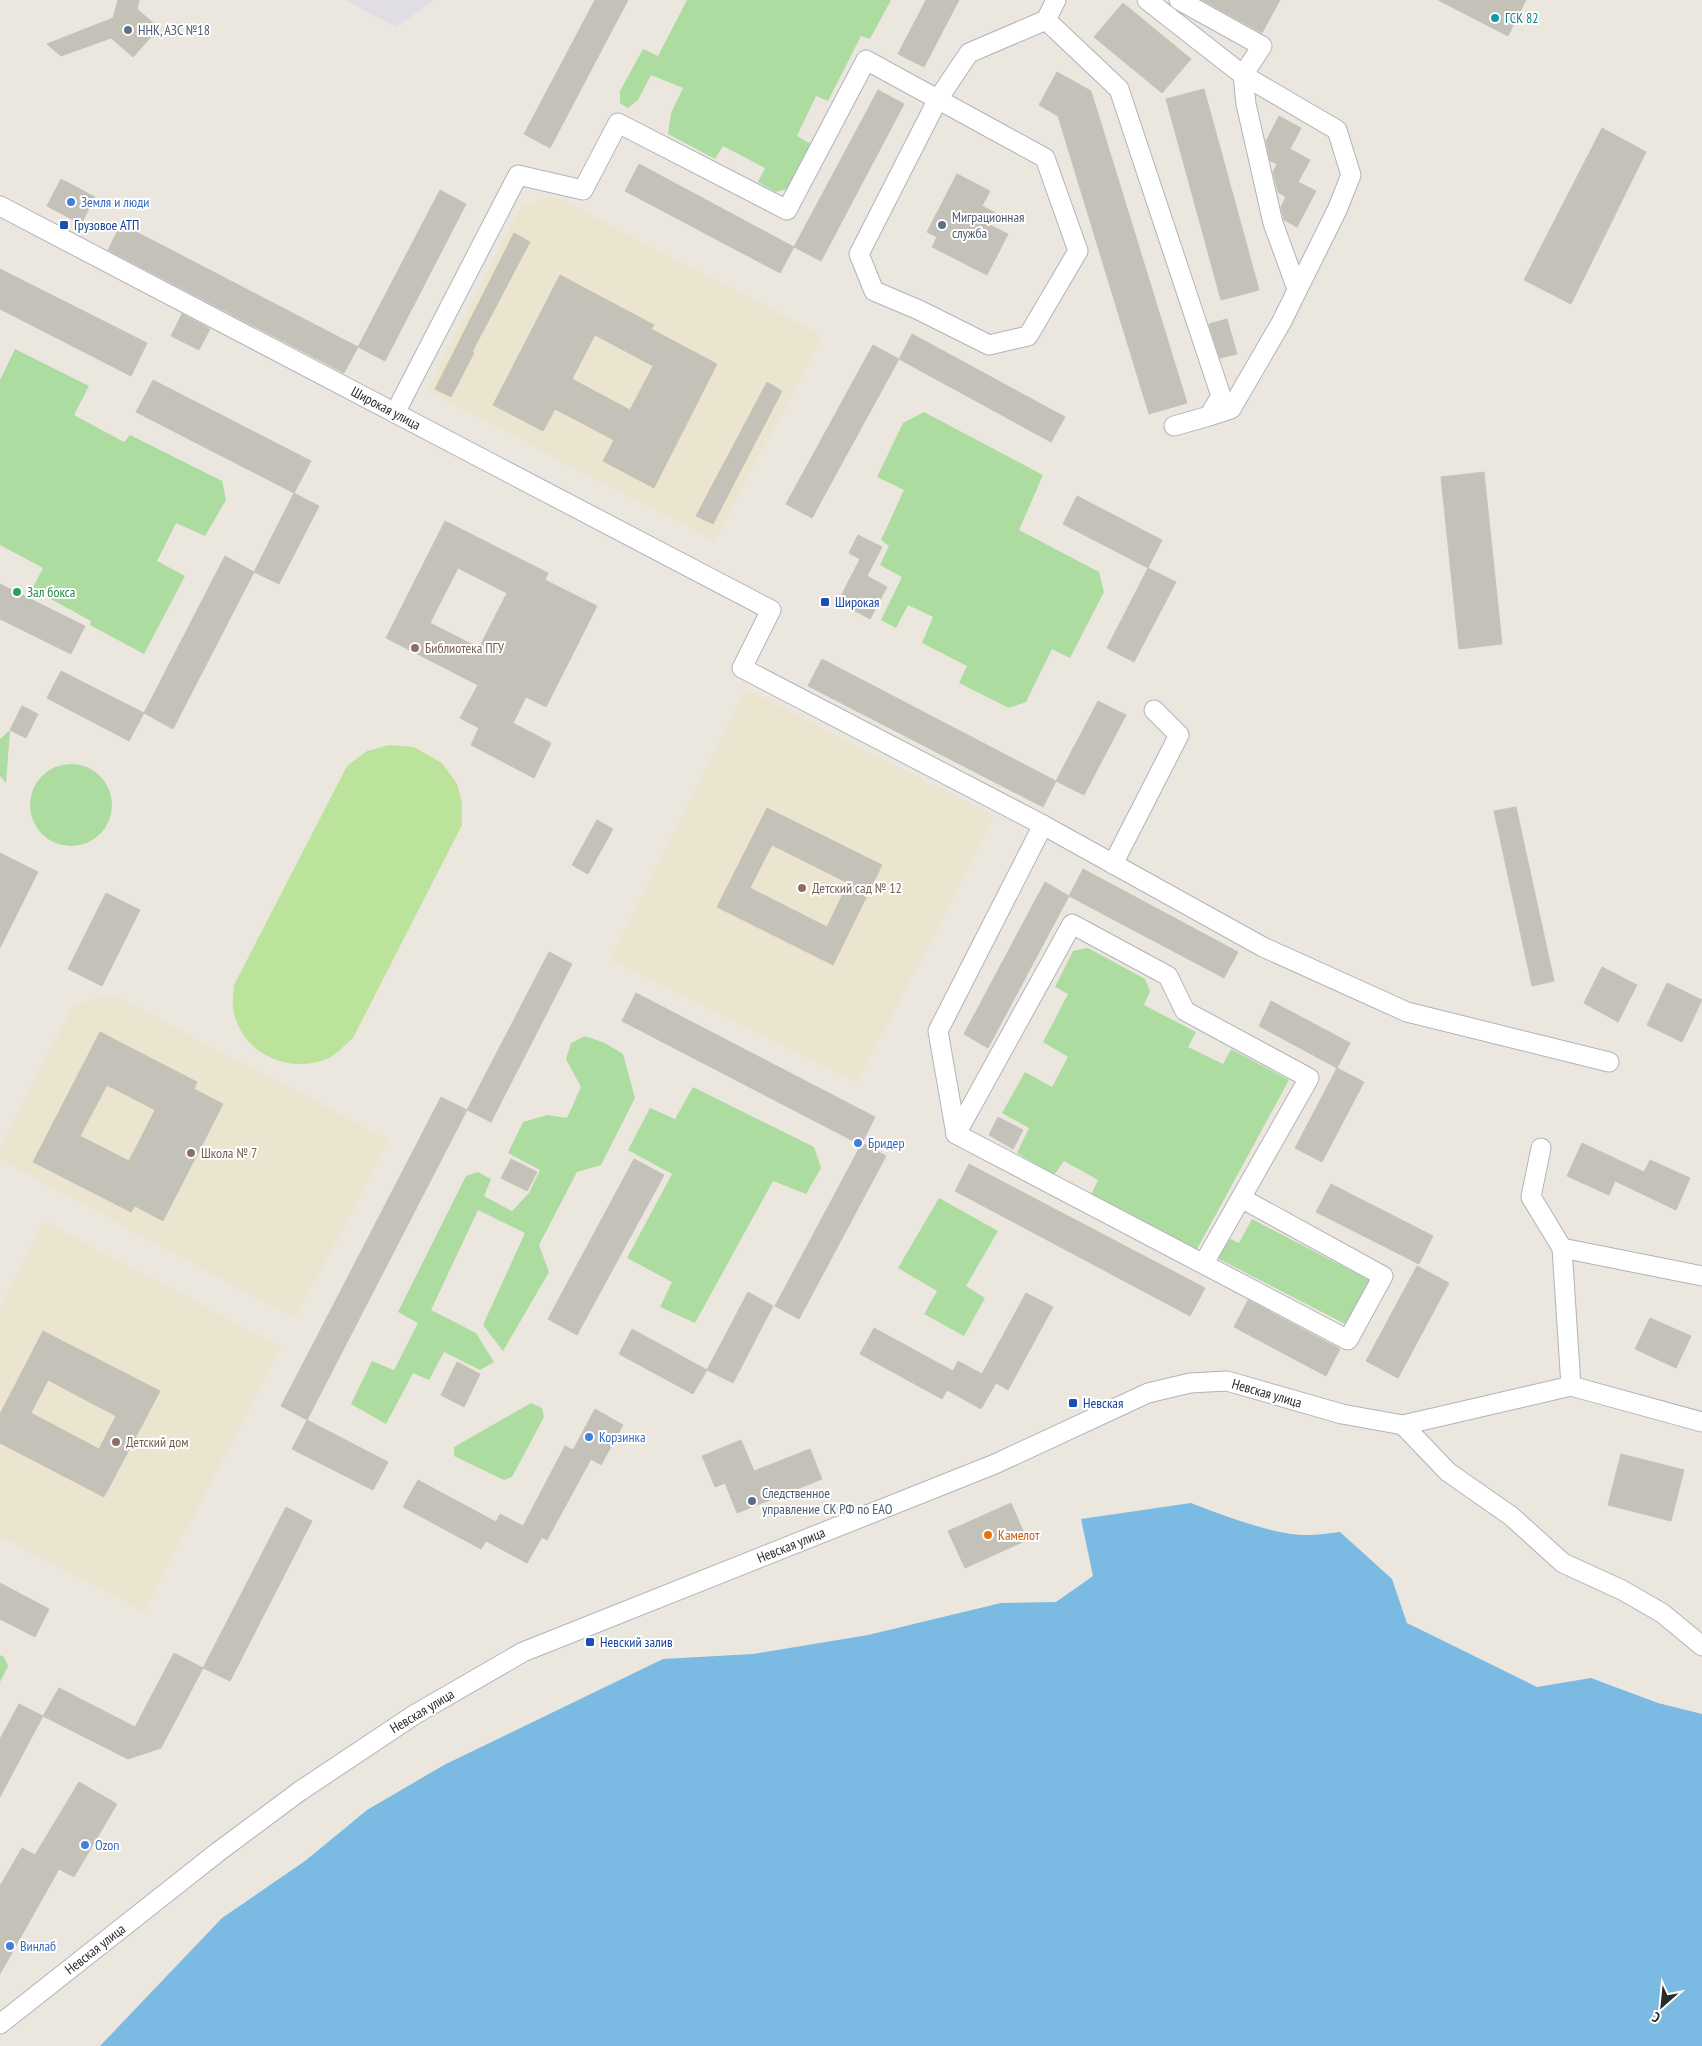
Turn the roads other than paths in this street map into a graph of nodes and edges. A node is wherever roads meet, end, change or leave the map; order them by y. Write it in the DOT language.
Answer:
graph roads {
  1 [pos="1056,0"];
  2 [pos="1147,0"];
  3 [pos="1180,0"];
  4 [pos="1046,20"];
  5 [pos="1243,75"];
  6 [pos="938,99"];
  7 [pos="0,206"];
  8 [pos="1298,289"];
  9 [pos="395,413"];
  10 [pos="1209,416"];
  11 [pos="1174,426"];
  12 [pos="1154,710"];
  13 [pos="1043,825"];
  14 [pos="1113,864"];
  15 [pos="1608,1062"];
  16 [pos="956,1134"];
  17 [pos="1541,1148"];
  18 [pos="1241,1198"];
  19 [pos="1562,1248"];
  20 [pos="1204,1264"];
  21 [pos="1702,1276"];
  22 [pos="1572,1386"];
  23 [pos="1702,1422"];
  24 [pos="1403,1425"];
  25 [pos="1702,1646"];
  26 [pos="0,2024"];
  1 -- 4 [label="street"];
  2 -- 5 [label="street"];
  3 -- 5 [label="street"];
  4 -- 6 [label="street"];
  4 -- 10 [label="street"];
  5 -- 8 [label="street"];
  5 -- 8 [label="street"];
  6 -- 6 [label="street"];
  6 -- 9 [label="street"];
  7 -- 9 [label="street, Широкая улица"];
  8 -- 10 [label="street"];
  9 -- 13 [label="street, Широкая улица"];
  10 -- 11 [label="street"];
  12 -- 14 [label="street"];
  13 -- 14 [label="street"];
  13 -- 16 [label="street"];
  14 -- 15 [label="street"];
  16 -- 18 [label="street"];
  16 -- 20 [label="street"];
  17 -- 19 [label="street"];
  18 -- 20 [label="street"];
  18 -- 20 [label="street"];
  19 -- 21 [label="street"];
  19 -- 22 [label="street"];
  22 -- 23 [label="street"];
  22 -- 24 [label="street, Невская улица"];
  24 -- 25 [label="street"];
  24 -- 26 [label="street, Невская улица"];
}
